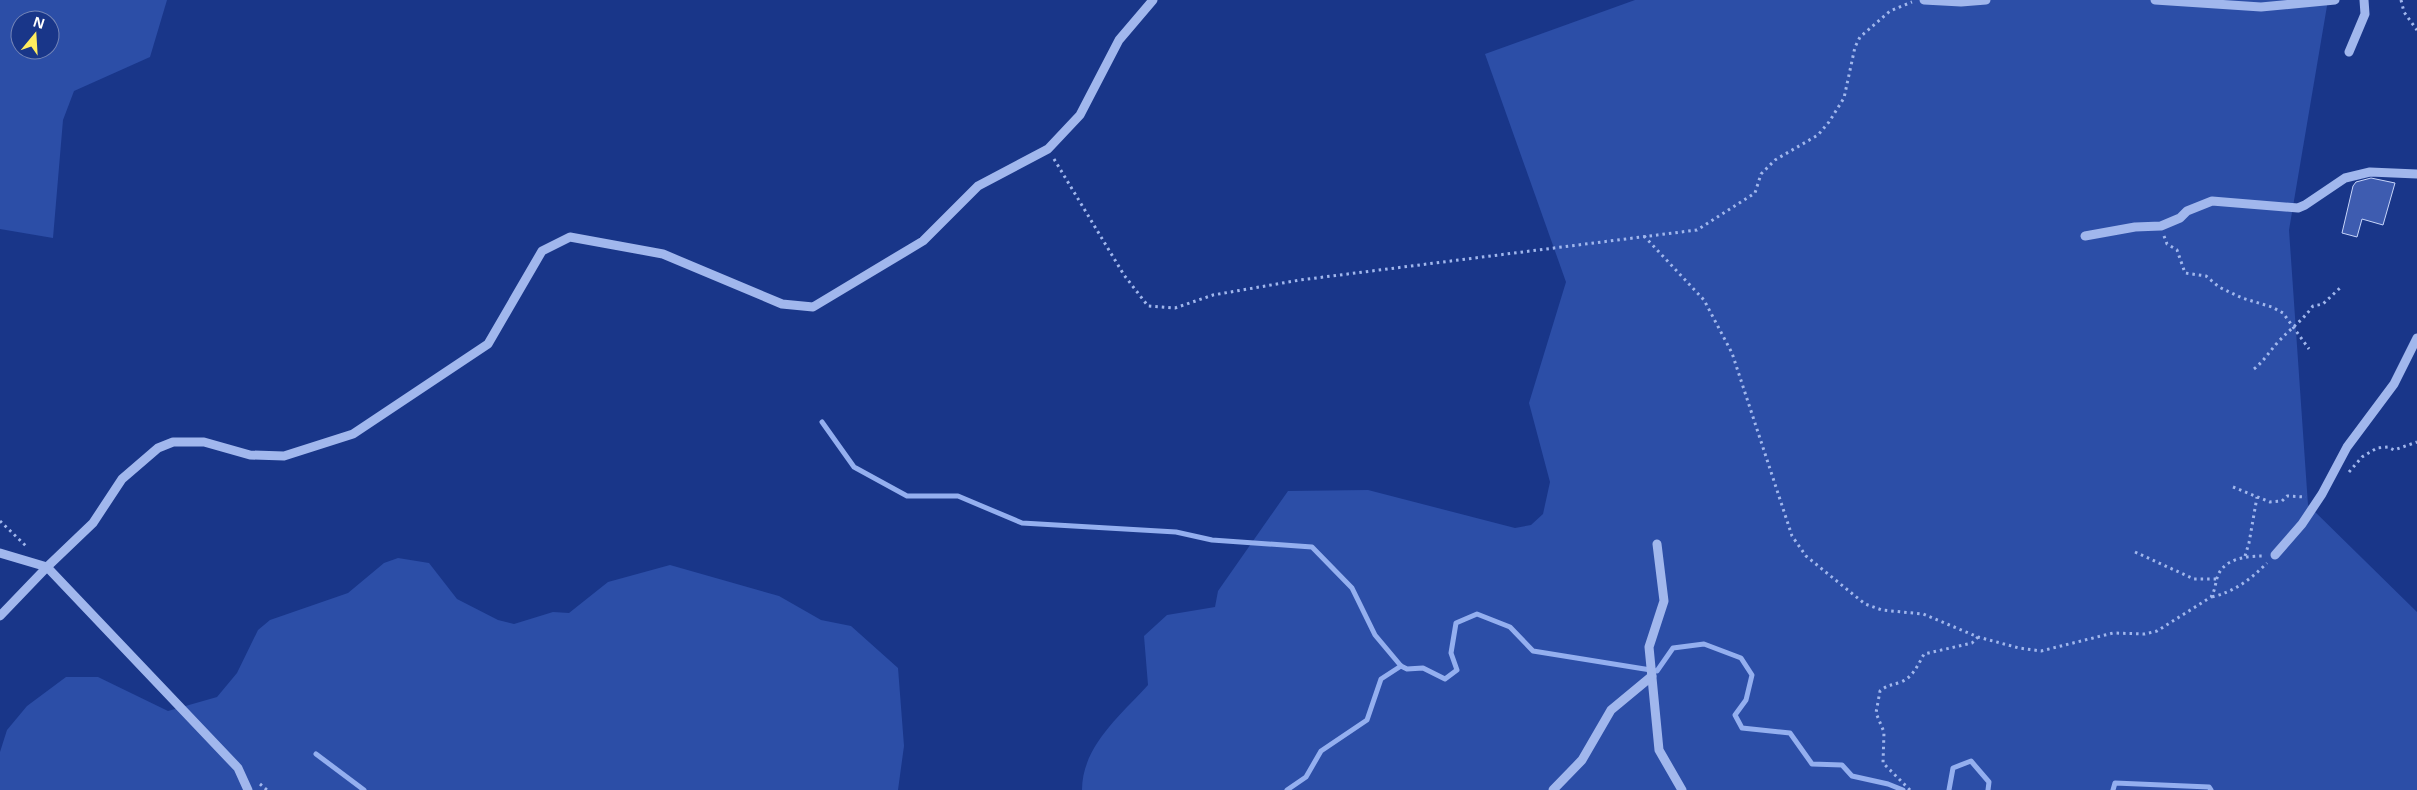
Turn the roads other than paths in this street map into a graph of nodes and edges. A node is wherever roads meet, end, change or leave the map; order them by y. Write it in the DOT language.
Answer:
graph roads {
  1 [pos="1153,0"];
  2 [pos="1924,0"];
  3 [pos="1986,0"];
  4 [pos="2155,0"];
  5 [pos="2335,0"];
  6 [pos="2364,0"];
  7 [pos="2298,2"];
  8 [pos="2349,52"];
  9 [pos="2417,174"];
  10 [pos="2085,236"];
  11 [pos="2417,338"];
  12 [pos="1657,544"];
  13 [pos="0,553"];
  14 [pos="2275,555"];
  15 [pos="47,567"];
  16 [pos="0,616"];
  17 [pos="1652,676"];
  18 [pos="248,790"];
  19 [pos="1553,790"];
  20 [pos="1682,790"];
  1 -- 15 [label="street"];
  2 -- 3 [label="street"];
  4 -- 7 [label="street"];
  5 -- 7 [label="street"];
  6 -- 8 [label="street"];
  9 -- 10 [label="street"];
  11 -- 14 [label="street"];
  12 -- 17 [label="street"];
  13 -- 15 [label="street"];
  15 -- 16 [label="street"];
  15 -- 18 [label="street"];
  17 -- 19 [label="street"];
  17 -- 20 [label="street"];
}
